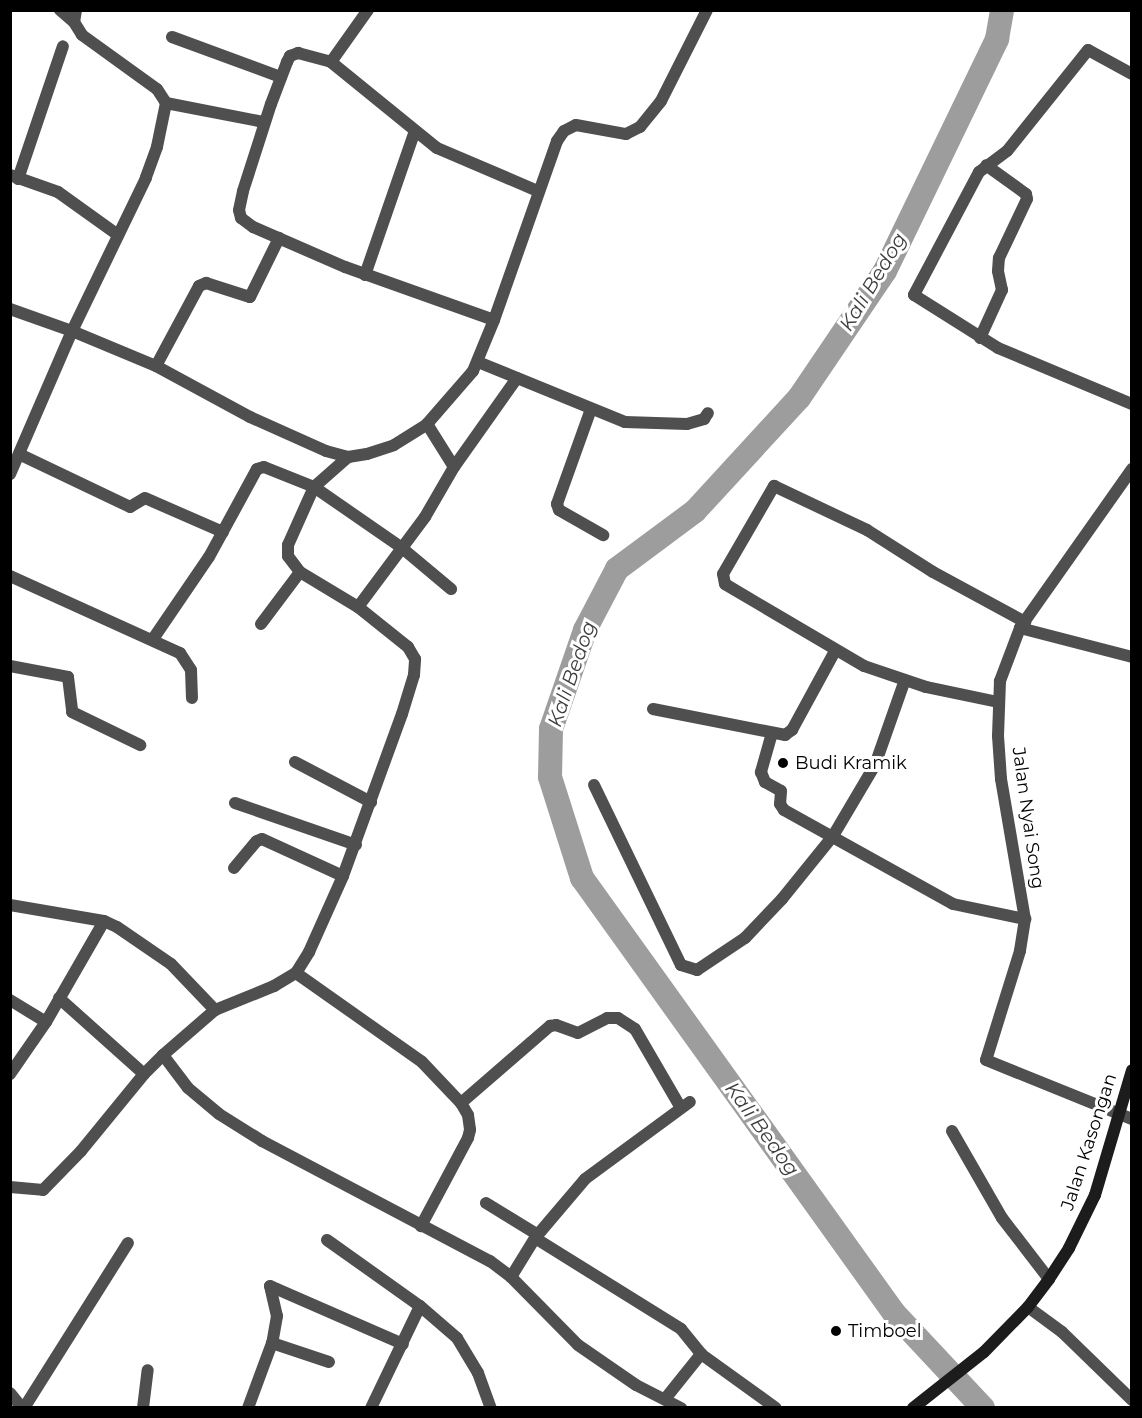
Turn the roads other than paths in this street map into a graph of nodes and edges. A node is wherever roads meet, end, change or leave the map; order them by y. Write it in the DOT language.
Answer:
graph roads {
  1 [pos="60,10"];
  2 [pos="368,10"];
  3 [pos="707,10"];
  4 [pos="75,16"];
  5 [pos="172,37"];
  6 [pos="63,46"];
  7 [pos="331,62"];
  8 [pos="1131,74"];
  9 [pos="281,76"];
  10 [pos="166,103"];
  11 [pos="264,122"];
  12 [pos="415,131"];
  13 [pos="986,165"];
  14 [pos="14,177"];
  15 [pos="538,191"];
  16 [pos="118,235"];
  17 [pos="279,238"];
  18 [pos="365,275"];
  19 [pos="10,309"];
  20 [pos="494,320"];
  21 [pos="72,331"];
  22 [pos="980,338"];
  23 [pos="478,362"];
  24 [pos="156,366"];
  25 [pos="517,378"];
  26 [pos="1131,404"];
  27 [pos="591,409"];
  28 [pos="708,412"];
  29 [pos="427,424"];
  30 [pos="19,454"];
  31 [pos="348,457"];
  32 [pos="454,467"];
  33 [pos="1131,469"];
  34 [pos="10,474"];
  35 [pos="314,487"];
  36 [pos="223,532"];
  37 [pos="603,535"];
  38 [pos="402,548"];
  39 [pos="300,572"];
  40 [pos="10,576"];
  41 [pos="451,589"];
  42 [pos="358,607"];
  43 [pos="261,624"];
  44 [pos="1023,625"];
  45 [pos="153,639"];
  46 [pos="835,651"];
  47 [pos="1131,657"];
  48 [pos="10,666"];
  49 [pos="905,680"];
  50 [pos="192,698"];
  51 [pos="998,702"];
  52 [pos="653,709"];
  53 [pos="772,733"];
  54 [pos="140,745"];
  55 [pos="295,762"];
  56 [pos="594,784"];
  57 [pos="371,802"];
  58 [pos="235,803"];
  59 [pos="833,836"];
  60 [pos="356,845"];
  61 [pos="234,868"];
  62 [pos="343,876"];
  63 [pos="10,905"];
  64 [pos="1025,920"];
  65 [pos="104,921"];
  66 [pos="296,973"];
  67 [pos="59,998"];
  68 [pos="10,1000"];
  69 [pos="215,1010"];
  70 [pos="46,1022"];
  71 [pos="163,1055"];
  72 [pos="1131,1070"];
  73 [pos="10,1074"];
  74 [pos="144,1074"];
  75 [pos="461,1103"];
  76 [pos="1117,1114"];
  77 [pos="1131,1119"];
  78 [pos="952,1131"];
  79 [pos="10,1187"];
  80 [pos="486,1203"];
  81 [pos="421,1226"];
  82 [pos="537,1237"];
  83 [pos="327,1240"];
  84 [pos="128,1243"];
  85 [pos="511,1277"];
  86 [pos="1049,1279"];
  87 [pos="420,1306"];
  88 [pos="1029,1307"];
  89 [pos="272,1343"];
  90 [pos="403,1344"];
  91 [pos="701,1354"];
  92 [pos="329,1362"];
  93 [pos="148,1370"];
  94 [pos="10,1393"];
  95 [pos="665,1399"];
  96 [pos="1131,1400"];
  97 [pos="915,1406"];
  98 [pos="23,1407"];
  99 [pos="143,1407"];
  100 [pos="248,1407"];
  101 [pos="371,1407"];
  102 [pos="491,1407"];
  103 [pos="681,1407"];
  104 [pos="776,1407"];
  1 -- 4 [label="street"];
  2 -- 7 [label="street"];
  3 -- 15 [label="street"];
  4 -- 10 [label="street"];
  5 -- 9 [label="street"];
  6 -- 14 [label="street"];
  7 -- 9 [label="street"];
  7 -- 12 [label="street"];
  8 -- 13 [label="street"];
  9 -- 11 [label="street"];
  10 -- 11 [label="street"];
  10 -- 16 [label="street"];
  11 -- 17 [label="street"];
  12 -- 15 [label="street"];
  12 -- 18 [label="street"];
  13 -- 22 [label="street"];
  13 -- 22 [label="street"];
  14 -- 16 [label="street"];
  15 -- 20 [label="street"];
  16 -- 21 [label="street"];
  17 -- 18 [label="street"];
  17 -- 24 [label="street"];
  18 -- 20 [label="street"];
  19 -- 21 [label="street"];
  20 -- 23 [label="street"];
  21 -- 24 [label="street"];
  21 -- 30 [label="street"];
  22 -- 26 [label="street"];
  23 -- 25 [label="street"];
  23 -- 29 [label="street"];
  24 -- 31 [label="street"];
  25 -- 27 [label="street"];
  25 -- 32 [label="street"];
  27 -- 28 [label="street"];
  27 -- 37 [label="street"];
  29 -- 31 [label="street"];
  29 -- 32 [label="street"];
  30 -- 34 [label="street"];
  30 -- 36 [label="street"];
  31 -- 35 [label="street"];
  32 -- 38 [label="street"];
  33 -- 44 [label="street, Jalan Nyai Song"];
  35 -- 36 [label="street"];
  35 -- 38 [label="street"];
  35 -- 39 [label="street"];
  36 -- 45 [label="street"];
  38 -- 41 [label="street"];
  38 -- 42 [label="street"];
  39 -- 42 [label="street"];
  39 -- 43 [label="street"];
  40 -- 45 [label="street"];
  42 -- 57 [label="street"];
  44 -- 46 [label="street"];
  44 -- 47 [label="street"];
  44 -- 51 [label="street, Jalan Nyai Song"];
  45 -- 50 [label="street"];
  46 -- 49 [label="street"];
  46 -- 53 [label="street"];
  48 -- 54 [label="street"];
  49 -- 51 [label="street"];
  49 -- 59 [label="street"];
  51 -- 64 [label="street, Jalan Nyai Song"];
  52 -- 53 [label="street"];
  53 -- 59 [label="street"];
  55 -- 57 [label="street"];
  56 -- 59 [label="street"];
  57 -- 60 [label="street"];
  58 -- 60 [label="street"];
  59 -- 64 [label="street"];
  60 -- 62 [label="street"];
  61 -- 62 [label="street"];
  62 -- 66 [label="street"];
  63 -- 65 [label="street"];
  64 -- 76 [label="street, Jalan Nyai Song"];
  65 -- 67 [label="street"];
  65 -- 69 [label="street"];
  66 -- 69 [label="street"];
  66 -- 75 [label="street"];
  67 -- 70 [label="street"];
  67 -- 74 [label="street"];
  68 -- 70 [label="street"];
  69 -- 71 [label="street"];
  70 -- 73 [label="street"];
  71 -- 74 [label="street"];
  71 -- 81 [label="street"];
  72 -- 76 [label="main road, Jalan Kasongan"];
  74 -- 79 [label="street"];
  75 -- 81 [label="street"];
  75 -- 82 [label="street"];
  76 -- 77 [label="street"];
  76 -- 86 [label="main road, Jalan Kasongan"];
  78 -- 86 [label="street"];
  80 -- 82 [label="street"];
  81 -- 85 [label="street"];
  82 -- 85 [label="street"];
  82 -- 91 [label="street"];
  83 -- 87 [label="street"];
  84 -- 98 [label="street"];
  85 -- 95 [label="street"];
  86 -- 88 [label="main road, Jalan Kasongan"];
  87 -- 90 [label="street"];
  87 -- 102 [label="street"];
  88 -- 96 [label="street"];
  88 -- 97 [label="main road, Jalan Kasongan"];
  89 -- 90 [label="street"];
  89 -- 92 [label="street"];
  89 -- 100 [label="street"];
  90 -- 101 [label="street"];
  91 -- 95 [label="street"];
  91 -- 104 [label="street"];
  93 -- 99 [label="street"];
  94 -- 98 [label="street"];
  95 -- 103 [label="street"];
}
